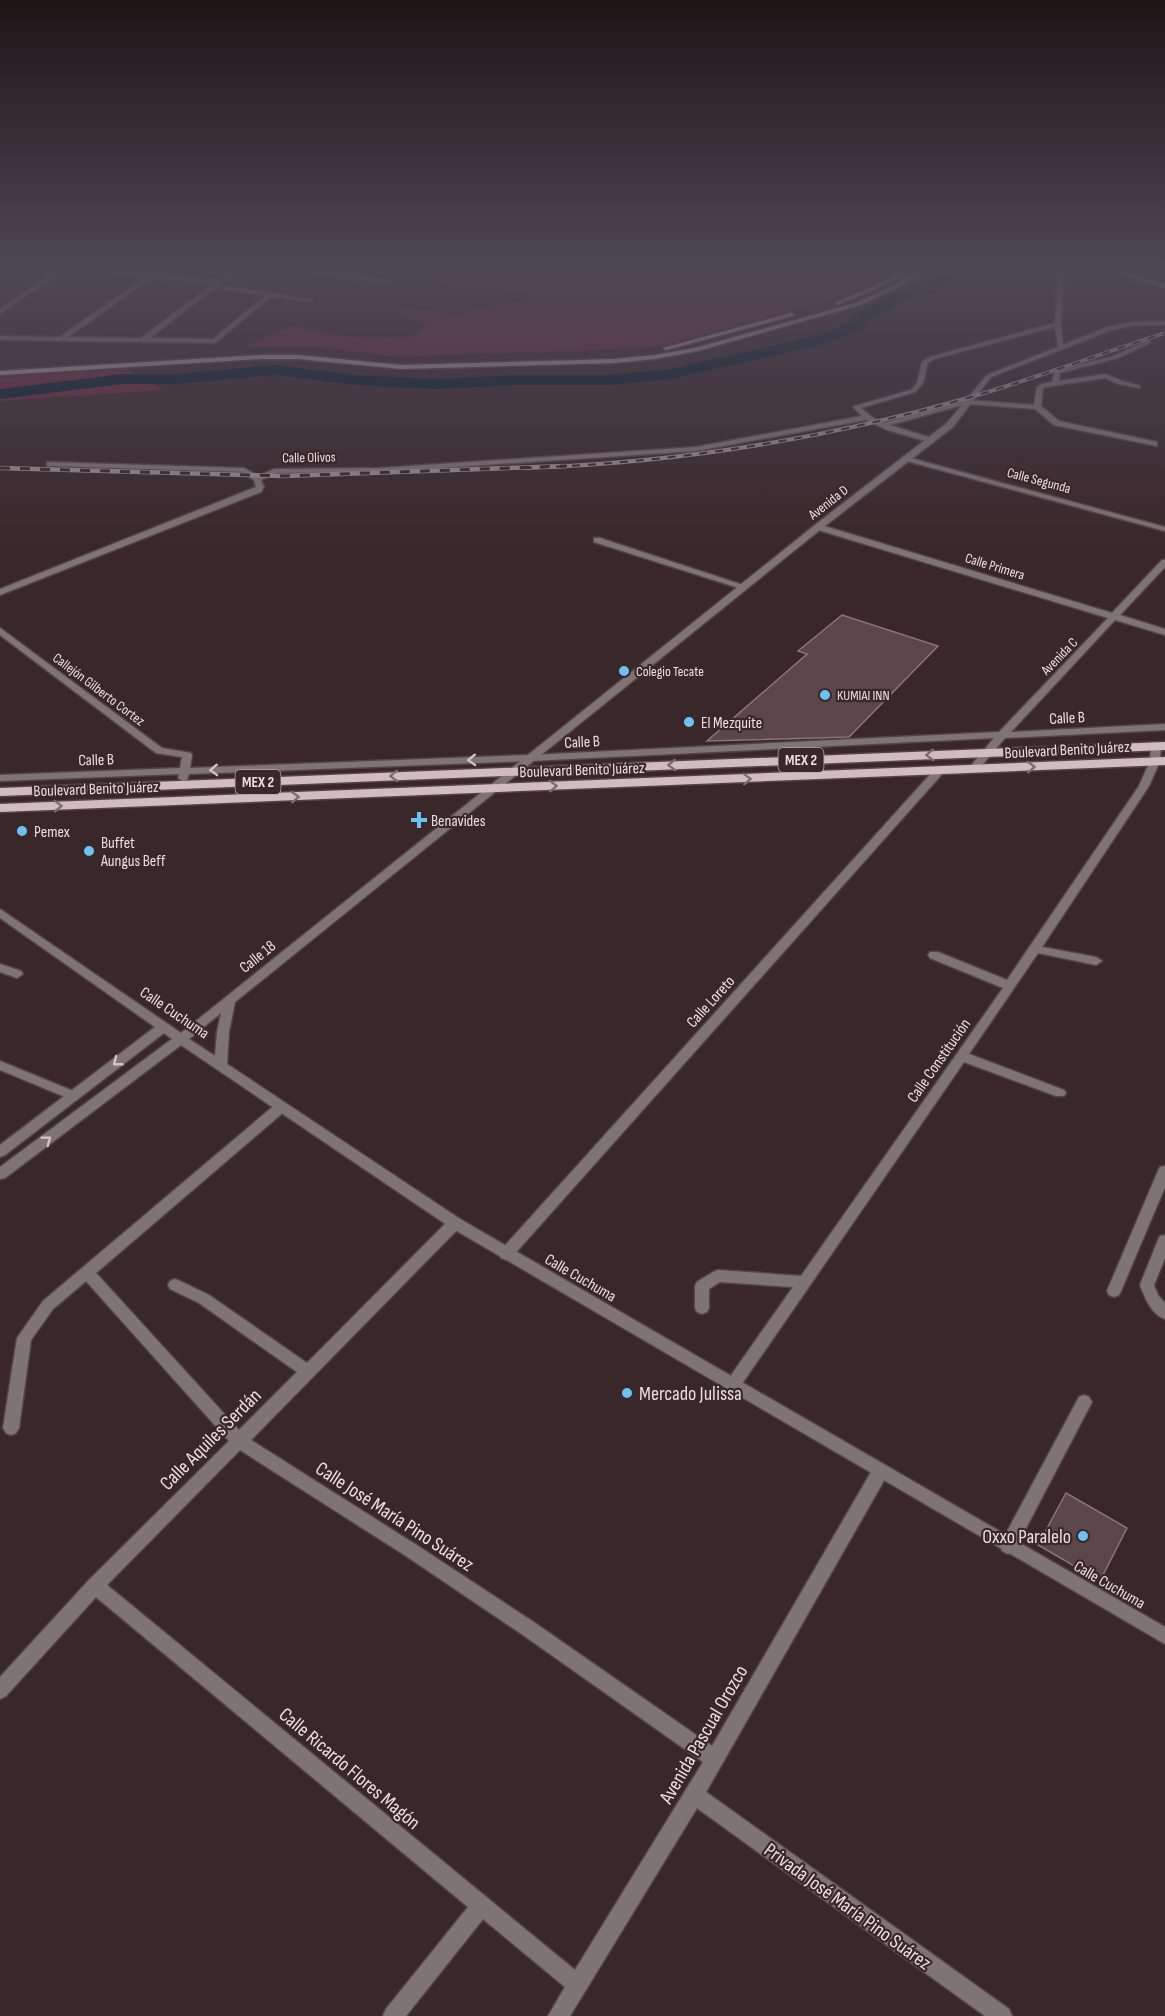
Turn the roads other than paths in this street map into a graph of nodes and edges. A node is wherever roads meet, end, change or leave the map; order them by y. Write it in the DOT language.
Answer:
graph roads {
  1 [pos="137,360"];
  2 [pos="159,360"];
  3 [pos="317,360"];
  4 [pos="589,360"];
  5 [pos="929,360"];
  6 [pos="1029,360"];
  7 [pos="1104,360"];
  8 [pos="0,366"];
  9 [pos="0,373"];
  10 [pos="1055,382"];
  11 [pos="1138,387"];
  12 [pos="967,402"];
  13 [pos="1037,406"];
  14 [pos="869,417"];
  15 [pos="884,425"];
  16 [pos="929,440"];
  17 [pos="1154,444"];
  18 [pos="906,458"];
  19 [pos="50,464"];
  20 [pos="244,470"];
  21 [pos="274,471"];
  22 [pos="257,479"];
  23 [pos="818,527"];
  24 [pos="1165,529"];
  25 [pos="597,540"];
  26 [pos="1165,562"];
  27 [pos="745,587"];
  28 [pos="0,592"];
  29 [pos="1115,616"];
  30 [pos="0,631"];
  31 [pos="1165,632"];
  32 [pos="1165,727"];
  33 [pos="1002,735"];
  34 [pos="1161,746"];
  35 [pos="988,752"];
  36 [pos="530,758"];
  37 [pos="1160,761"];
  38 [pos="973,769"];
  39 [pos="184,771"];
  40 [pos="516,771"];
  41 [pos="939,771"];
  42 [pos="0,778"];
  43 [pos="182,785"];
  44 [pos="494,789"];
  45 [pos="0,792"];
  46 [pos="0,808"];
  47 [pos="0,913"];
  48 [pos="1035,949"];
  49 [pos="934,955"];
  50 [pos="1096,961"];
  51 [pos="0,968"];
  52 [pos="17,974"];
  53 [pos="1010,986"];
  54 [pos="230,999"];
  55 [pos="163,1027"];
  56 [pos="181,1039"];
  57 [pos="961,1056"];
  58 [pos="221,1064"];
  59 [pos="0,1065"];
  60 [pos="1060,1093"];
  61 [pos="74,1096"];
  62 [pos="281,1107"];
  63 [pos="0,1152"];
  64 [pos="1165,1171"];
  65 [pos="0,1174"];
  66 [pos="455,1223"];
  67 [pos="1165,1240"];
  68 [pos="506,1254"];
  69 [pos="86,1272"];
  70 [pos="804,1282"];
  71 [pos="175,1285"];
  72 [pos="1114,1290"];
  73 [pos="702,1308"];
  74 [pos="1165,1312"];
  75 [pos="307,1371"];
  76 [pos="732,1386"];
  77 [pos="1084,1402"];
  78 [pos="11,1428"];
  79 [pos="238,1440"];
  80 [pos="880,1472"];
  81 [pos="1008,1546"];
  82 [pos="95,1586"];
  83 [pos="1165,1636"];
  84 [pos="0,1690"];
  85 [pos="715,1759"];
  86 [pos="694,1795"];
  87 [pos="481,1906"];
  88 [pos="577,1984"];
  89 [pos="393,2016"];
  90 [pos="558,2016"];
  91 [pos="1002,2016"];
  1 -- 8 [label="main road"];
  2 -- 9 [label="main road"];
  3 -- 4 [label="main road"];
  5 -- 14 [label="street"];
  6 -- 12 [label="street, Avenida D"];
  7 -- 10 [label="street"];
  10 -- 11 [label="street"];
  10 -- 13 [label="street"];
  12 -- 13 [label="street"];
  12 -- 15 [label="street"];
  12 -- 16 [label="street, Avenida D"];
  13 -- 17 [label="street"];
  14 -- 15 [label="street"];
  14 -- 21 [label="street, Calle Olivos"];
  15 -- 16 [label="street"];
  16 -- 18 [label="street, Avenida D"];
  18 -- 23 [label="street, Avenida D"];
  18 -- 24 [label="street, Calle Segunda"];
  19 -- 20 [label="street"];
  20 -- 21 [label="street"];
  20 -- 22 [label="street"];
  21 -- 22 [label="street, Calle Olivos"];
  22 -- 28 [label="street, Calle Olivos"];
  23 -- 27 [label="street, Avenida D"];
  23 -- 29 [label="street, Calle Primera"];
  25 -- 27 [label="street"];
  26 -- 29 [label="street, Avenida C"];
  27 -- 36 [label="street, Avenida D"];
  29 -- 31 [label="street, Calle Primera"];
  29 -- 33 [label="street, Avenida C"];
  30 -- 39 [label="street, Callejón Gilberto Cortez"];
  32 -- 33 [label="street, Calle B"];
  33 -- 35 [label="street, Avenida C"];
  33 -- 36 [label="street, Calle B"];
  34 -- 35 [label="main road, Boulevard Benito Juárez / MEX 2"];
  34 -- 37 [label="street, Calle Constitución"];
  35 -- 38 [label="street, Avenida C"];
  35 -- 40 [label="main road, Boulevard Benito Juárez / MEX 2, one-way"];
  36 -- 39 [label="street, Calle B, one-way"];
  36 -- 40 [label="street, Calle 18"];
  38 -- 37 [label="main road, Boulevard Benito Juárez / MEX 2, one-way"];
  37 -- 48 [label="street, Calle Constitución"];
  38 -- 41 [label="main road, Boulevard Benito Juárez / MEX 2"];
  39 -- 42 [label="street, Calle B"];
  39 -- 43 [label="street"];
  40 -- 43 [label="main road, Boulevard Benito Juárez / MEX 2, one-way"];
  40 -- 44 [label="street, Calle 18"];
  44 -- 41 [label="main road, Boulevard Benito Juárez / MEX 2, one-way"];
  41 -- 68 [label="street, Calle Loreto"];
  43 -- 45 [label="main road, Boulevard Benito Juárez / MEX 2"];
  46 -- 44 [label="main road, Boulevard Benito Juárez / MEX 2, one-way"];
  44 -- 54 [label="street, Calle 18"];
  47 -- 55 [label="street, Calle Cuchuma"];
  48 -- 50 [label="street"];
  48 -- 53 [label="street, Calle Constitución"];
  49 -- 53 [label="street"];
  51 -- 52 [label="street"];
  53 -- 57 [label="street, Calle Constitución"];
  54 -- 56 [label="street, Calle 18"];
  54 -- 58 [label="street"];
  55 -- 56 [label="street, Calle Cuchuma"];
  55 -- 61 [label="street, one-way"];
  56 -- 58 [label="street, Calle Cuchuma"];
  65 -- 56 [label="street, Calle 18, one-way"];
  57 -- 60 [label="street"];
  57 -- 70 [label="street, Calle Constitución"];
  58 -- 62 [label="street, Calle Cuchuma"];
  59 -- 61 [label="street"];
  61 -- 63 [label="street"];
  62 -- 66 [label="street, Calle Cuchuma"];
  62 -- 69 [label="street"];
  64 -- 72 [label="street"];
  66 -- 68 [label="street, Calle Cuchuma"];
  66 -- 75 [label="street, Calle Aquiles Serdán"];
  67 -- 74 [label="street"];
  68 -- 76 [label="street, Calle Cuchuma"];
  69 -- 78 [label="street"];
  69 -- 79 [label="street, Calle José María Pino Suárez"];
  70 -- 73 [label="street"];
  70 -- 76 [label="street, Calle Constitución"];
  71 -- 75 [label="street"];
  75 -- 79 [label="street, Calle Aquiles Serdán"];
  76 -- 80 [label="street, Calle Cuchuma"];
  77 -- 81 [label="street"];
  79 -- 82 [label="street, Calle Aquiles Serdán"];
  79 -- 85 [label="street, Calle José María Pino Suárez"];
  80 -- 81 [label="street, Calle Cuchuma"];
  80 -- 85 [label="street, Avenida Pascual Orozco"];
  81 -- 83 [label="street, Calle Cuchuma"];
  82 -- 84 [label="street, Calle Aquiles Serdán"];
  82 -- 87 [label="street, Calle Ricardo Flores Magón"];
  85 -- 86 [label="street, Avenida Pascual Orozco"];
  86 -- 88 [label="street, Avenida Pascual Orozco"];
  86 -- 91 [label="street, Privada José María Pino Suárez"];
  87 -- 88 [label="street, Calle Ricardo Flores Magón"];
  87 -- 89 [label="street"];
  88 -- 90 [label="street, Avenida Pascual Orozco"];
}
